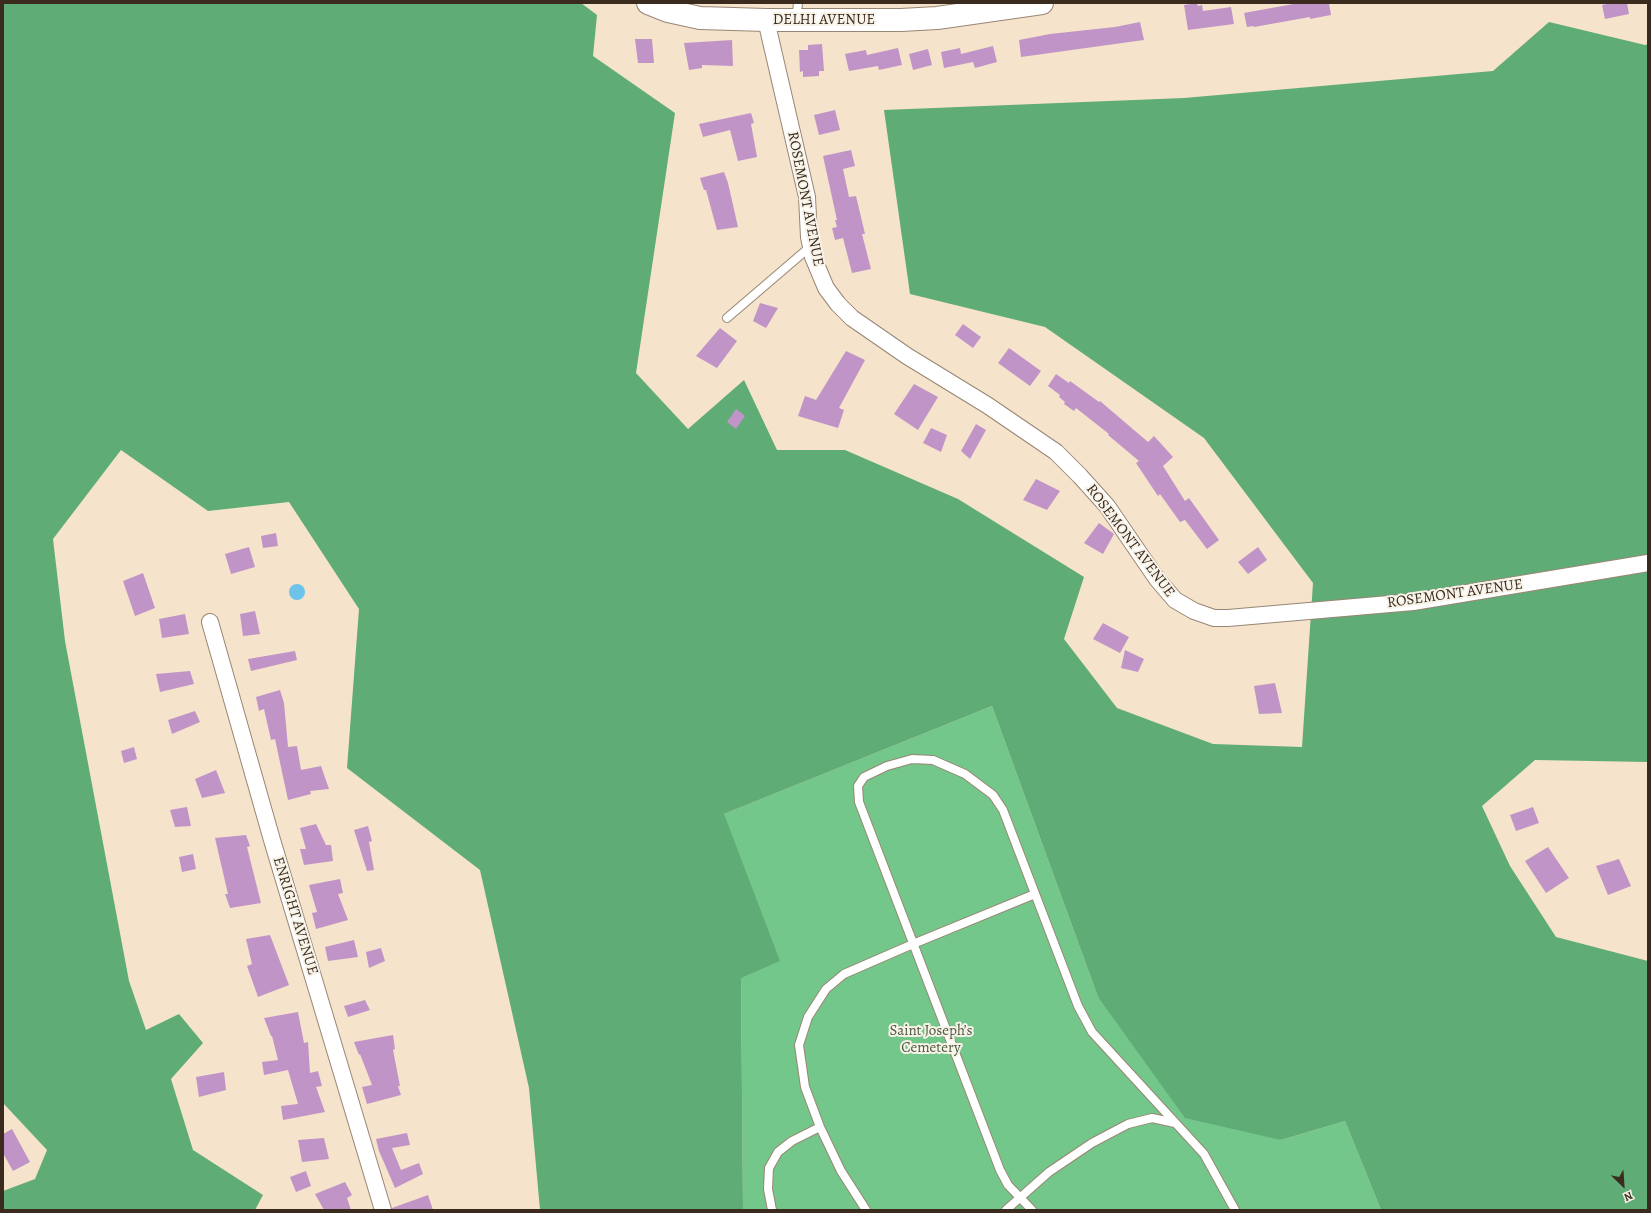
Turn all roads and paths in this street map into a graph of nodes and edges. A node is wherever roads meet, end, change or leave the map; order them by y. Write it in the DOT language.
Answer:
graph roads {
  1 [pos="648,3"];
  2 [pos="1042,3"];
  3 [pos="797,12"];
  4 [pos="766,20"];
  5 [pos="811,246"];
  6 [pos="727,318"];
  7 [pos="1648,563"];
  8 [pos="210,622"];
  9 [pos="1035,894"];
  10 [pos="913,944"];
  11 [pos="1175,1123"];
  12 [pos="820,1127"];
  13 [pos="1020,1198"];
  14 [pos="383,1210"];
  15 [pos="772,1210"];
  16 [pos="866,1210"];
  17 [pos="1006,1210"];
  18 [pos="1032,1210"];
  19 [pos="1235,1210"];
  1 -- 4 [label="street, DELHI AVENUE"];
  2 -- 3 [label="street, DELHI AVENUE"];
  3 -- 4 [label="street, DELHI AVENUE"];
  4 -- 5 [label="street, ROSEMONT AVENUE"];
  5 -- 6 [label="lane"];
  5 -- 7 [label="street, ROSEMONT AVENUE"];
  8 -- 14 [label="street, ENRIGHT AVENUE"];
  9 -- 10 [label="lane"];
  9 -- 10 [label="lane"];
  9 -- 11 [label="lane"];
  10 -- 12 [label="lane"];
  10 -- 13 [label="lane"];
  11 -- 13 [label="lane"];
  11 -- 19 [label="lane"];
  12 -- 15 [label="lane"];
  12 -- 16 [label="lane"];
  13 -- 17 [label="lane"];
  13 -- 18 [label="lane"];
}
